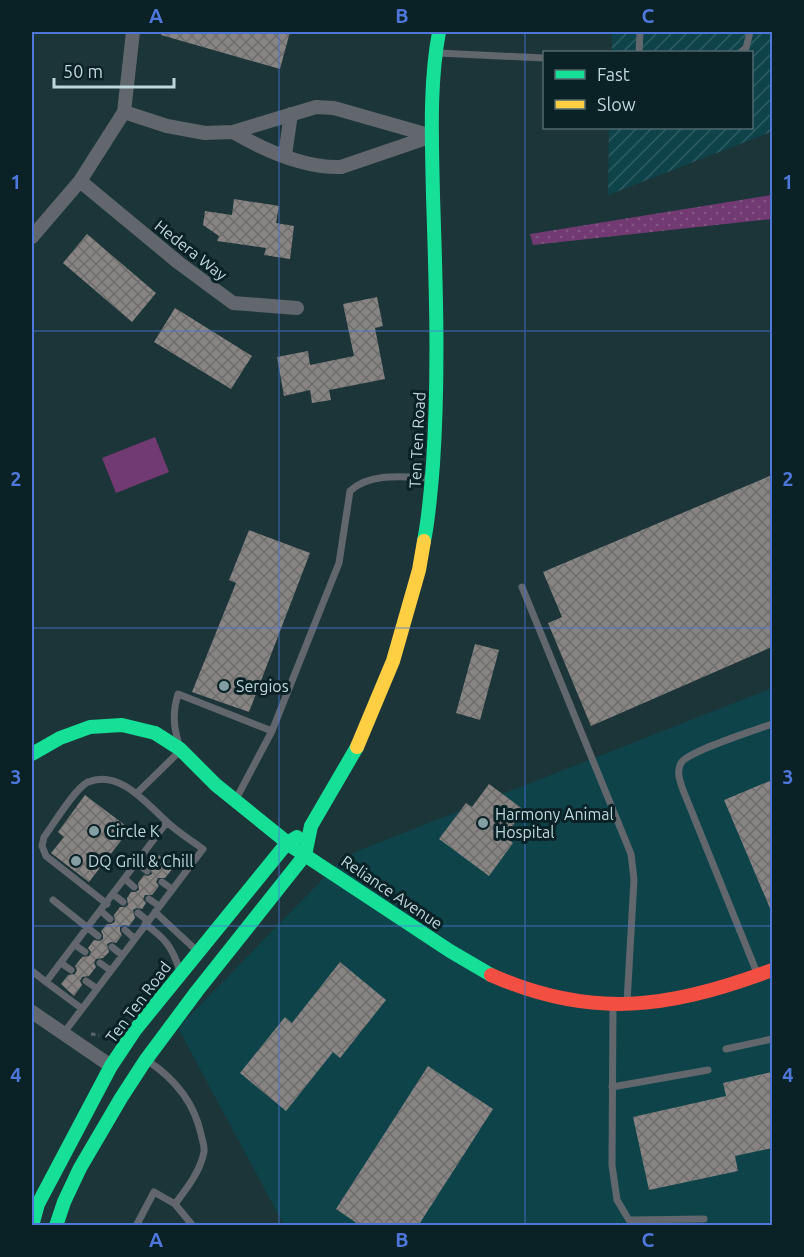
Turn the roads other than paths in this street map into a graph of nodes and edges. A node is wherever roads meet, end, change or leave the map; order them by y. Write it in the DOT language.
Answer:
graph roads {
  1 [pos="133,32"];
  2 [pos="439,32"];
  3 [pos="640,32"];
  4 [pos="750,32"];
  5 [pos="639,51"];
  6 [pos="742,51"];
  7 [pos="435,53"];
  8 [pos="543,58"];
  9 [pos="124,112"];
  10 [pos="291,114"];
  11 [pos="233,132"];
  12 [pos="432,136"];
  13 [pos="285,155"];
  14 [pos="80,181"];
  15 [pos="32,237"];
  16 [pos="297,308"];
  17 [pos="432,478"];
  18 [pos="522,587"];
  19 [pos="772,724"];
  20 [pos="272,731"];
  21 [pos="181,750"];
  22 [pos="32,754"];
  23 [pos="138,793"];
  24 [pos="235,801"];
  25 [pos="167,822"];
  26 [pos="311,826"];
  27 [pos="288,843"];
  28 [pos="305,855"];
  29 [pos="137,863"];
  30 [pos="147,871"];
  31 [pos="125,879"];
  32 [pos="162,882"];
  33 [pos="134,887"];
  34 [pos="172,889"];
  35 [pos="114,895"];
  36 [pos="149,899"];
  37 [pos="53,900"];
  38 [pos="123,902"];
  39 [pos="107,904"];
  40 [pos="157,909"];
  41 [pos="101,911"];
  42 [pos="138,913"];
  43 [pos="110,919"];
  44 [pos="146,923"];
  45 [pos="88,928"];
  46 [pos="125,930"];
  47 [pos="98,936"];
  48 [pos="134,938"];
  49 [pos="75,945"];
  50 [pos="112,947"];
  51 [pos="85,952"];
  52 [pos="198,952"];
  53 [pos="122,955"];
  54 [pos="61,963"];
  55 [pos="100,963"];
  56 [pos="71,970"];
  57 [pos="110,970"];
  58 [pos="32,971"];
  59 [pos="181,973"];
  60 [pos="769,973"];
  61 [pos="86,981"];
  62 [pos="46,982"];
  63 [pos="96,988"];
  64 [pos="627,1005"];
  65 [pos="613,1006"];
  66 [pos="81,1008"];
  67 [pos="32,1012"];
  68 [pos="63,1034"];
  69 [pos="772,1039"];
  70 [pos="726,1049"];
  71 [pos="146,1060"];
  72 [pos="111,1066"];
  73 [pos="708,1070"];
  74 [pos="612,1087"];
  75 [pos="175,1204"];
  76 [pos="35,1208"];
  77 [pos="704,1219"];
  78 [pos="32,1226"];
  79 [pos="56,1226"];
  80 [pos="136,1226"];
  81 [pos="193,1226"];
  1 -- 9 [label="street"];
  2 -- 7 [label="main road, Ten Ten Road"];
  3 -- 5 [label="lane"];
  4 -- 6 [label="lane"];
  7 -- 8 [label="lane"];
  7 -- 12 [label="main road, Ten Ten Road"];
  9 -- 11 [label="street"];
  9 -- 14 [label="street"];
  10 -- 11 [label="street"];
  10 -- 12 [label="street"];
  10 -- 13 [label="street"];
  11 -- 13 [label="street"];
  12 -- 13 [label="street"];
  12 -- 17 [label="main road, Ten Ten Road"];
  14 -- 15 [label="street"];
  14 -- 16 [label="street, Hedera Way"];
  17 -- 20 [label="lane"];
  17 -- 26 [label="main road, Ten Ten Road"];
  18 -- 64 [label="lane"];
  19 -- 60 [label="lane"];
  20 -- 21 [label="lane"];
  20 -- 24 [label="lane"];
  21 -- 22 [label="main road, Reliance Avenue"];
  21 -- 23 [label="lane"];
  21 -- 24 [label="main road, Reliance Avenue"];
  23 -- 25 [label="lane"];
  23 -- 39 [label="lane"];
  24 -- 27 [label="main road, Reliance Avenue"];
  25 -- 29 [label="lane"];
  25 -- 34 [label="lane"];
  26 -- 27 [label="main road, Ten Ten Road"];
  26 -- 28 [label="main road, Ten Ten Road"];
  27 -- 28 [label="main road, Reliance Avenue"];
  27 -- 52 [label="main road, Ten Ten Road"];
  28 -- 65 [label="main road, Reliance Avenue"];
  28 -- 71 [label="main road, Ten Ten Road"];
  29 -- 30 [label="lane"];
  29 -- 31 [label="lane"];
  31 -- 33 [label="lane"];
  31 -- 35 [label="lane"];
  32 -- 34 [label="lane"];
  34 -- 40 [label="lane"];
  35 -- 38 [label="lane"];
  35 -- 39 [label="lane"];
  36 -- 40 [label="lane"];
  37 -- 45 [label="lane"];
  39 -- 41 [label="lane"];
  40 -- 44 [label="lane"];
  40 -- 52 [label="lane"];
  41 -- 43 [label="lane"];
  41 -- 45 [label="lane"];
  42 -- 44 [label="lane"];
  44 -- 48 [label="lane"];
  44 -- 59 [label="lane"];
  45 -- 47 [label="lane"];
  45 -- 49 [label="lane"];
  46 -- 48 [label="lane"];
  48 -- 53 [label="lane"];
  49 -- 51 [label="lane"];
  49 -- 54 [label="lane"];
  50 -- 53 [label="lane"];
  52 -- 59 [label="main road, Ten Ten Road"];
  53 -- 57 [label="lane"];
  54 -- 56 [label="lane"];
  54 -- 62 [label="lane"];
  55 -- 57 [label="lane"];
  57 -- 63 [label="lane"];
  58 -- 62 [label="lane"];
  59 -- 72 [label="main road, Ten Ten Road"];
  60 -- 64 [label="main road, Reliance Avenue"];
  61 -- 63 [label="lane"];
  62 -- 66 [label="lane"];
  63 -- 66 [label="lane"];
  64 -- 65 [label="main road, Reliance Avenue"];
  65 -- 74 [label="lane"];
  66 -- 68 [label="lane"];
  67 -- 68 [label="street"];
  68 -- 72 [label="street"];
  69 -- 70 [label="lane"];
  71 -- 75 [label="lane"];
  71 -- 79 [label="main road, Ten Ten Road"];
  72 -- 76 [label="main road, Ten Ten Road"];
  73 -- 74 [label="lane"];
  74 -- 77 [label="lane"];
  75 -- 80 [label="lane"];
  75 -- 81 [label="lane"];
  76 -- 78 [label="main road, Ten Ten Road"];
}
